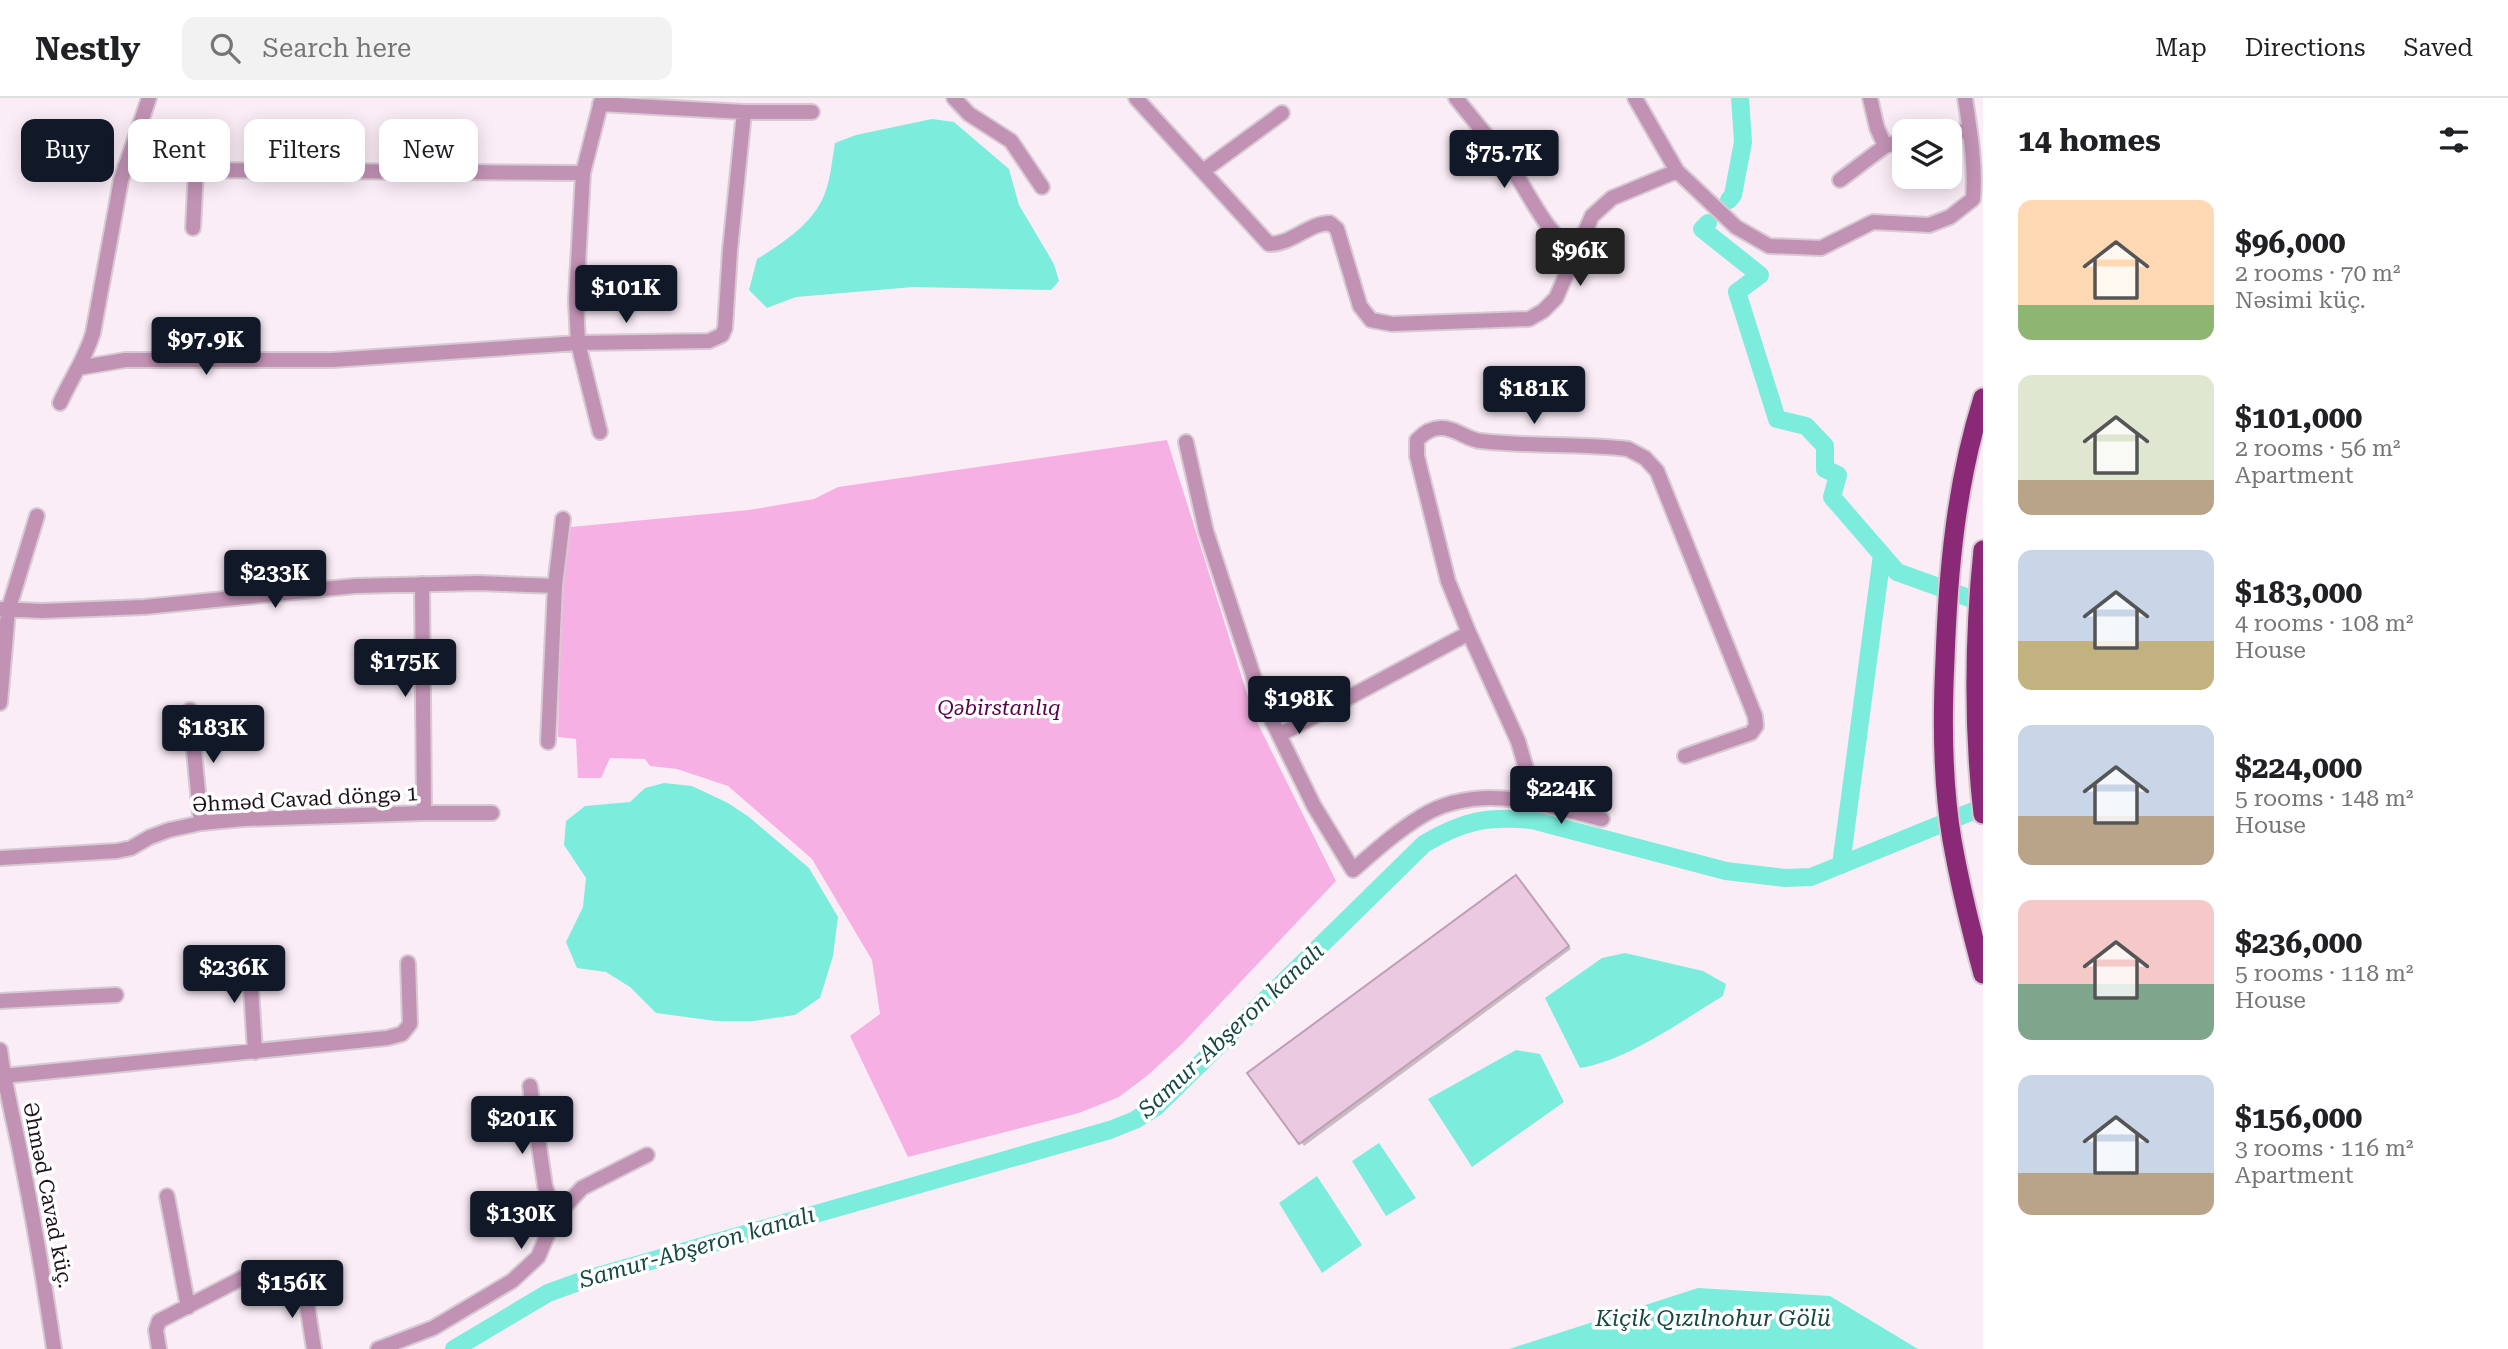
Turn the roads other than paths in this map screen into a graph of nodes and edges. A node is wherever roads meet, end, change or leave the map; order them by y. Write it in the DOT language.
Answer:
graph roads {
  1 [pos="149,98"];
  2 [pos="954,98"];
  3 [pos="1136,98"];
  4 [pos="1456,98"];
  5 [pos="1635,98"];
  6 [pos="1870,98"];
  7 [pos="1965,98"];
  8 [pos="601,101"];
  9 [pos="744,111"];
  10 [pos="812,111"];
  11 [pos="1282,113"];
  12 [pos="1962,131"];
  13 [pos="1970,131"];
  14 [pos="1892,144"];
  15 [pos="1885,146"];
  16 [pos="1978,152"];
  17 [pos="125,167"];
  18 [pos="128,167"];
  19 [pos="230,170"];
  20 [pos="1203,171"];
  21 [pos="1677,171"];
  22 [pos="583,173"];
  23 [pos="1840,180"];
  24 [pos="195,182"];
  25 [pos="1042,187"];
  26 [pos="193,228"];
  27 [pos="1577,253"];
  28 [pos="578,343"];
  29 [pos="78,368"];
  30 [pos="1983,398"];
  31 [pos="60,403"];
  32 [pos="600,432"];
  33 [pos="1186,442"];
  34 [pos="37,516"];
  35 [pos="563,519"];
  36 [pos="1983,551"];
  37 [pos="422,584"];
  38 [pos="555,586"];
  39 [pos="4,610"];
  40 [pos="1983,618"];
  41 [pos="1469,633"];
  42 [pos="1976,654"];
  43 [pos="0,703"];
  44 [pos="190,710"];
  45 [pos="1279,735"];
  46 [pos="548,742"];
  47 [pos="1685,756"];
  48 [pos="1530,800"];
  49 [pos="424,813"];
  50 [pos="492,813"];
  51 [pos="1983,814"];
  52 [pos="1602,818"];
  53 [pos="201,823"];
  54 [pos="0,858"];
  55 [pos="249,957"];
  56 [pos="408,963"];
  57 [pos="1983,974"];
  58 [pos="116,995"];
  59 [pos="0,1001"];
  60 [pos="0,1050"];
  61 [pos="255,1052"];
  62 [pos="3,1076"];
  63 [pos="530,1086"];
  64 [pos="648,1155"];
  65 [pos="167,1196"];
  66 [pos="555,1217"];
  67 [pos="252,1273"];
  68 [pos="304,1285"];
  69 [pos="188,1307"];
  70 [pos="54,1349"];
  71 [pos="159,1349"];
  72 [pos="314,1349"];
  73 [pos="378,1349"];
  1 -- 17 [label="street"];
  2 -- 25 [label="street"];
  3 -- 20 [label="street"];
  4 -- 27 [label="street"];
  5 -- 21 [label="street"];
  6 -- 15 [label="street"];
  7 -- 13 [label="street"];
  8 -- 9 [label="street"];
  8 -- 22 [label="street"];
  9 -- 10 [label="street"];
  9 -- 28 [label="street"];
  11 -- 20 [label="street"];
  12 -- 13 [label="street"];
  13 -- 16 [label="street"];
  14 -- 15 [label="street"];
  15 -- 23 [label="street"];
  16 -- 21 [label="street"];
  17 -- 18 [label="street"];
  17 -- 29 [label="street"];
  19 -- 22 [label="street"];
  20 -- 27 [label="street"];
  21 -- 27 [label="street"];
  22 -- 28 [label="street"];
  24 -- 26 [label="street"];
  28 -- 29 [label="street"];
  28 -- 32 [label="street"];
  29 -- 31 [label="street"];
  30 -- 57 [label="highway"];
  33 -- 45 [label="street"];
  34 -- 39 [label="street"];
  35 -- 38 [label="street"];
  36 -- 42 [label="highway"];
  37 -- 38 [label="street"];
  37 -- 39 [label="street"];
  37 -- 49 [label="street"];
  38 -- 46 [label="street"];
  39 -- 43 [label="street"];
  40 -- 42 [label="highway"];
  41 -- 45 [label="street"];
  41 -- 47 [label="street"];
  41 -- 48 [label="street"];
  42 -- 51 [label="highway"];
  44 -- 53 [label="street"];
  45 -- 48 [label="street"];
  48 -- 52 [label="street"];
  49 -- 50 [label="street, Əhməd Cavad döngə 1"];
  49 -- 53 [label="street, Əhməd Cavad döngə 1"];
  53 -- 54 [label="street, Əhməd Cavad döngə 1"];
  55 -- 61 [label="street"];
  56 -- 61 [label="street"];
  58 -- 59 [label="street"];
  60 -- 62 [label="street, Əhməd Cavad küç."];
  61 -- 62 [label="street"];
  62 -- 70 [label="street, Əhməd Cavad küç."];
  63 -- 66 [label="street"];
  64 -- 66 [label="street"];
  65 -- 69 [label="street"];
  66 -- 73 [label="street"];
  67 -- 69 [label="street"];
  68 -- 72 [label="street"];
  69 -- 71 [label="street"];
}
